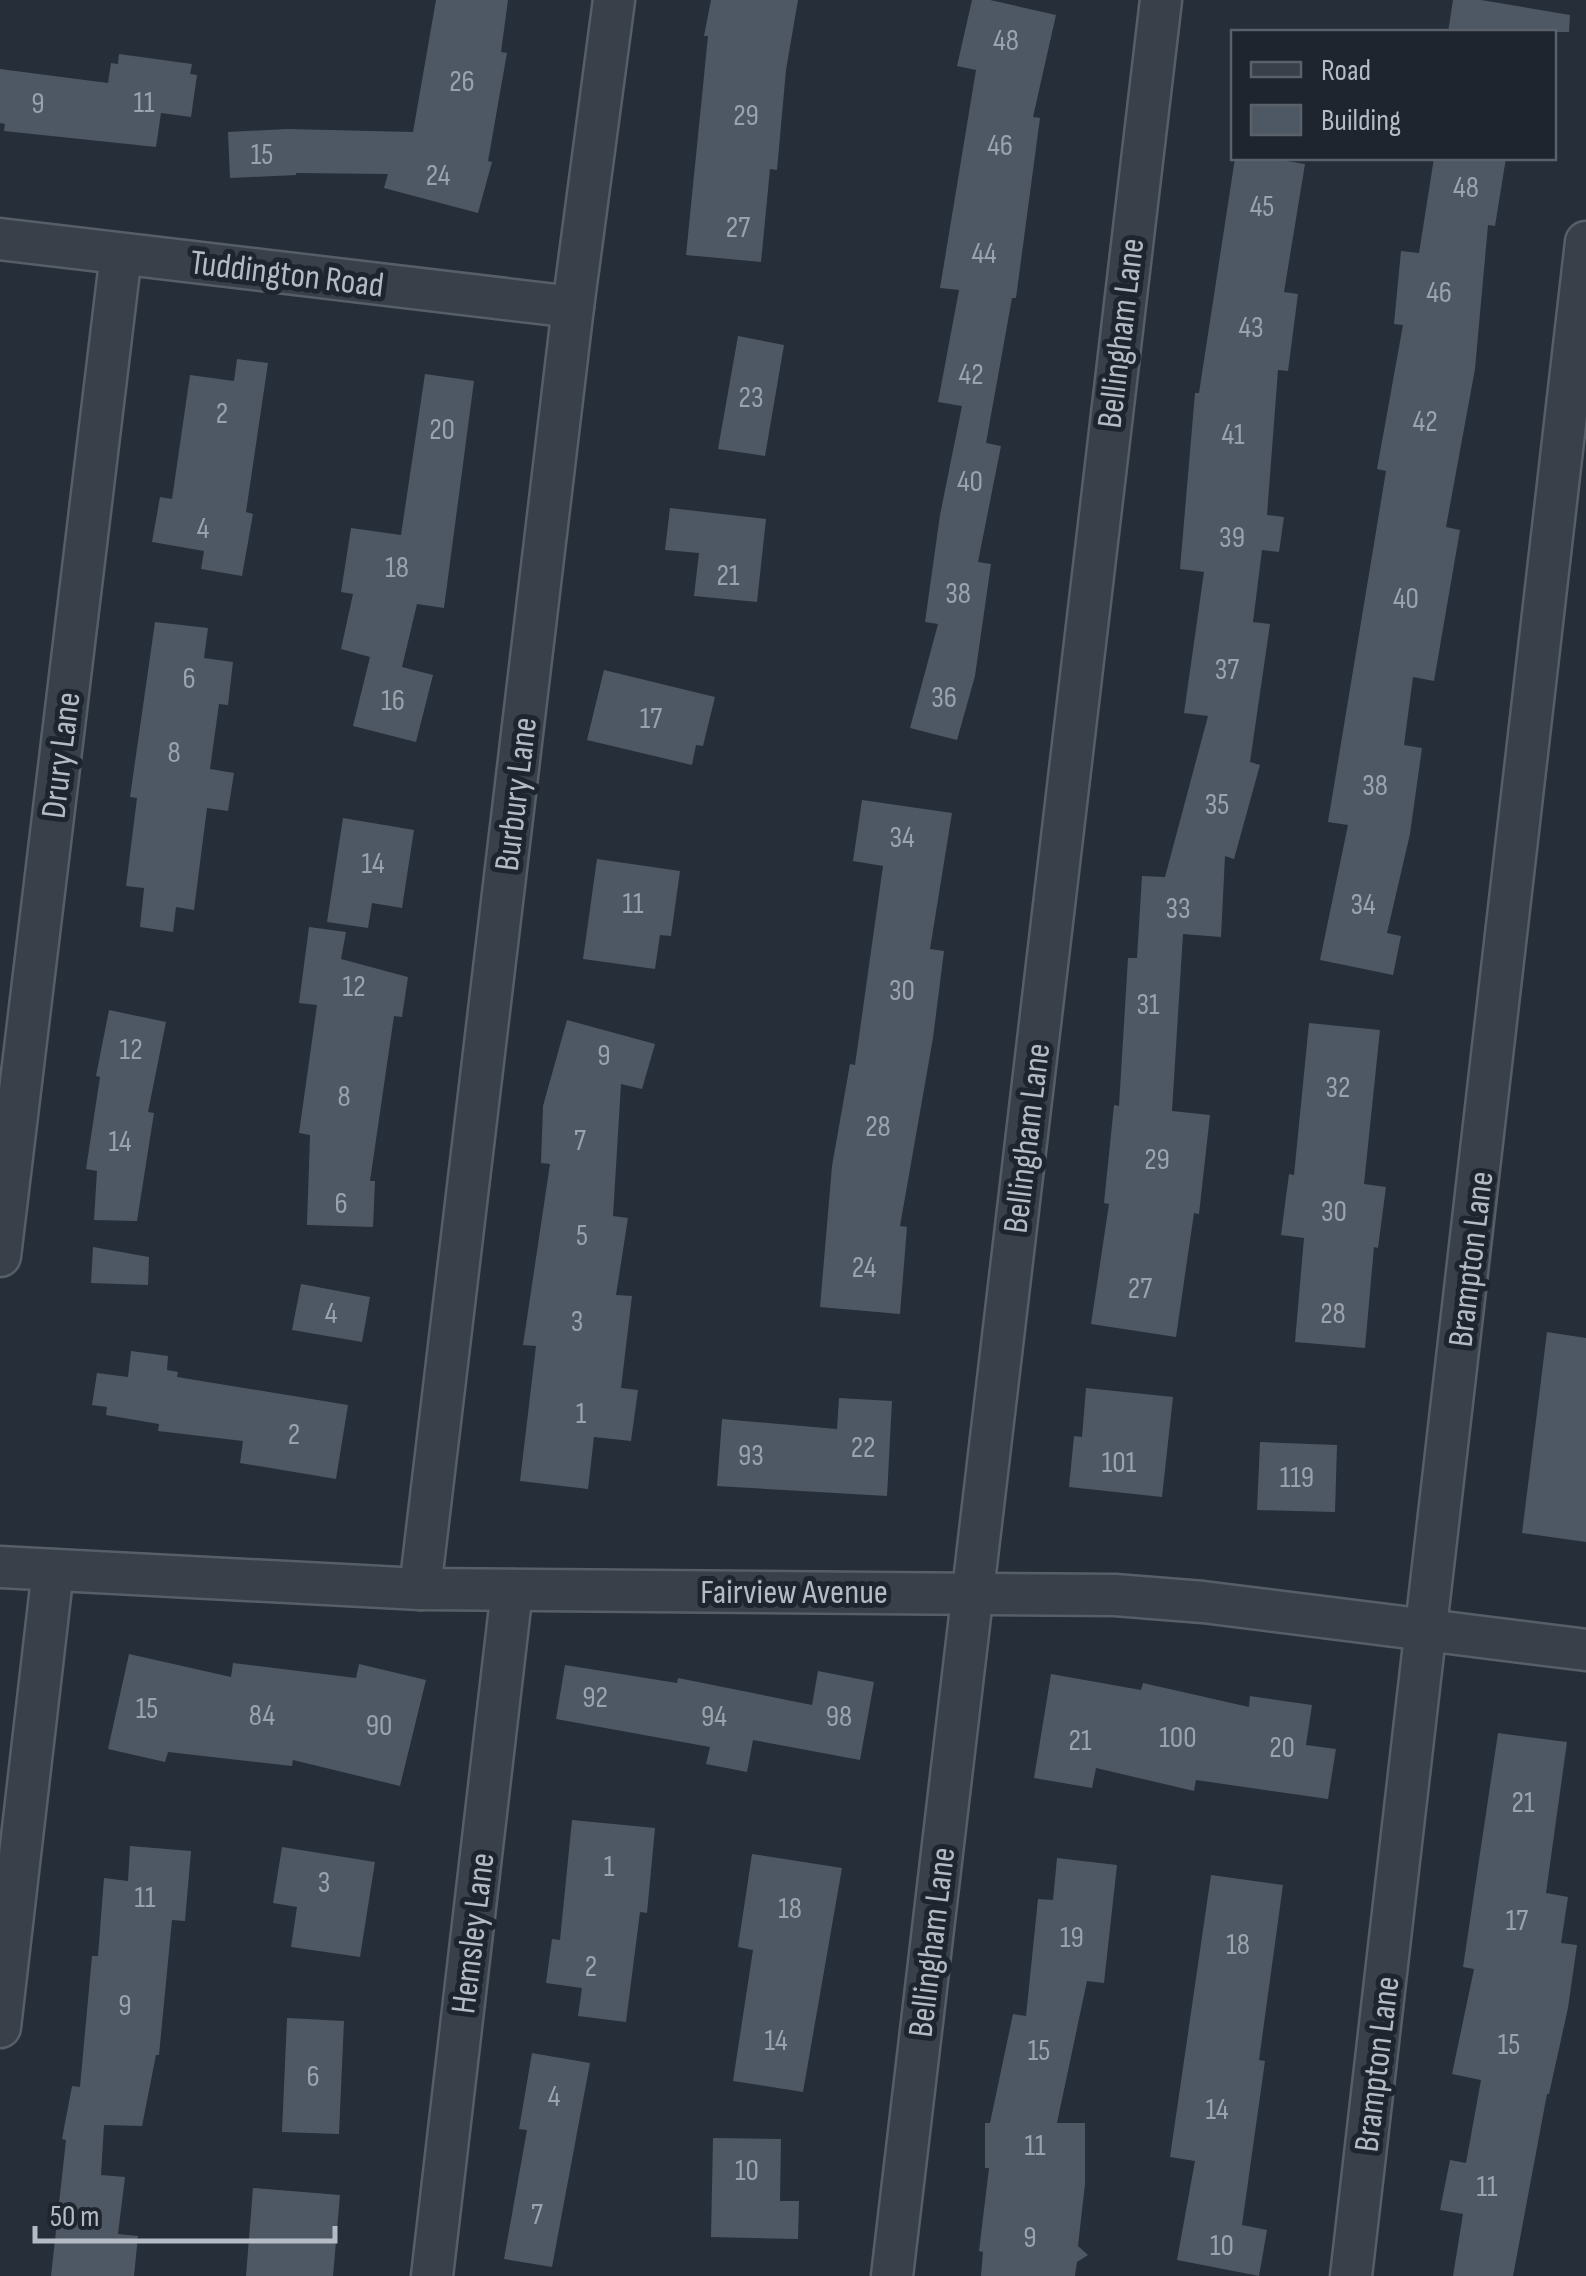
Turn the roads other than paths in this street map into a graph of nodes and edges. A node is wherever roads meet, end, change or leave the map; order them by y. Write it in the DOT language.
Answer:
graph roads {
  1 [pos="614,0"];
  2 [pos="1161,0"];
  3 [pos="0,239"];
  4 [pos="1586,242"];
  5 [pos="121,254"];
  6 [pos="574,307"];
  7 [pos="0,1256"];
  8 [pos="0,1566"];
  9 [pos="53,1570"];
  10 [pos="420,1589"];
  11 [pos="512,1590"];
  12 [pos="972,1592"];
  13 [pos="1428,1631"];
  14 [pos="1586,1650"];
  15 [pos="0,2027"];
  16 [pos="432,2276"];
  17 [pos="892,2276"];
  18 [pos="1351,2276"];
  1 -- 6 [label="street, Burbury Lane"];
  2 -- 12 [label="street, Bellingham Lane"];
  3 -- 5 [label="street, Tuddington Road"];
  4 -- 13 [label="street, Brampton Lane"];
  5 -- 6 [label="street, Tuddington Road"];
  5 -- 7 [label="street, Drury Lane"];
  6 -- 10 [label="street, Burbury Lane"];
  8 -- 9 [label="street, Fairview Avenue"];
  9 -- 10 [label="street, Fairview Avenue"];
  9 -- 15 [label="street"];
  10 -- 11 [label="street, Fairview Avenue"];
  11 -- 12 [label="street, Fairview Avenue"];
  11 -- 16 [label="street, Hemsley Lane"];
  12 -- 13 [label="street, Fairview Avenue"];
  12 -- 17 [label="street, Bellingham Lane"];
  13 -- 14 [label="street, Fairview Avenue"];
  13 -- 18 [label="street, Brampton Lane"];
}
